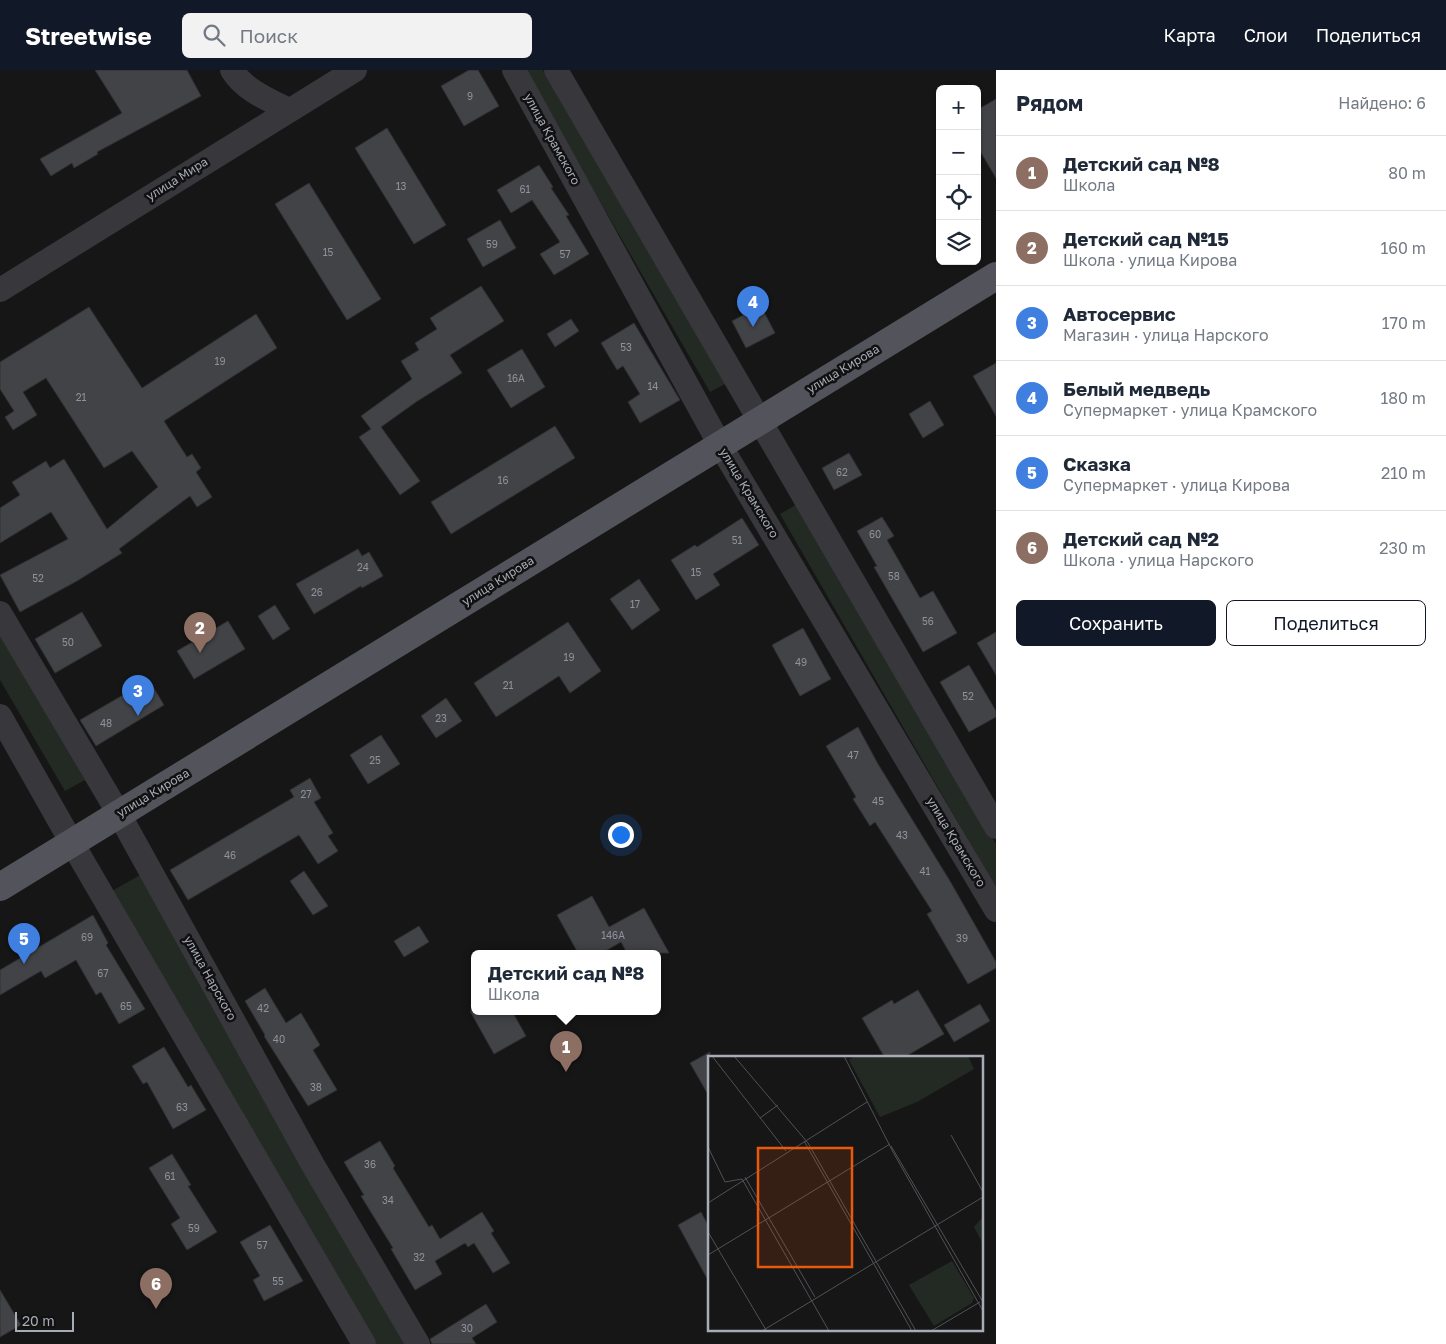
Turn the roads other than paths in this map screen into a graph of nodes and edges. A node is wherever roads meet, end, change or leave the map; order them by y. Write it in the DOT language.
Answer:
graph roads {
  1 [pos="232,70"];
  2 [pos="355,70"];
  3 [pos="514,70"];
  4 [pos="556,70"];
  5 [pos="289,110"];
  6 [pos="996,276"];
  7 [pos="0,290"];
  8 [pos="760,420"];
  9 [pos="720,445"];
  10 [pos="0,613"];
  11 [pos="0,716"];
  12 [pos="119,814"];
  13 [pos="996,827"];
  14 [pos="72,843"];
  15 [pos="0,887"];
  16 [pos="996,910"];
  17 [pos="364,1344"];
  18 [pos="418,1344"];
  1 -- 5 [label="street"];
  2 -- 5 [label="street, улица Мира"];
  3 -- 9 [label="street, улица Крамского"];
  4 -- 8 [label="street"];
  5 -- 7 [label="street, улица Мира"];
  6 -- 8 [label="main road, улица Кирова"];
  8 -- 9 [label="main road, улица Кирова"];
  8 -- 13 [label="street"];
  9 -- 12 [label="main road, улица Кирова"];
  9 -- 16 [label="street, улица Крамского"];
  10 -- 12 [label="street, улица Нарского"];
  11 -- 14 [label="street"];
  12 -- 14 [label="main road, улица Кирова"];
  12 -- 18 [label="street, улица Нарского"];
  14 -- 15 [label="main road, улица Кирова"];
  14 -- 17 [label="street"];
}
